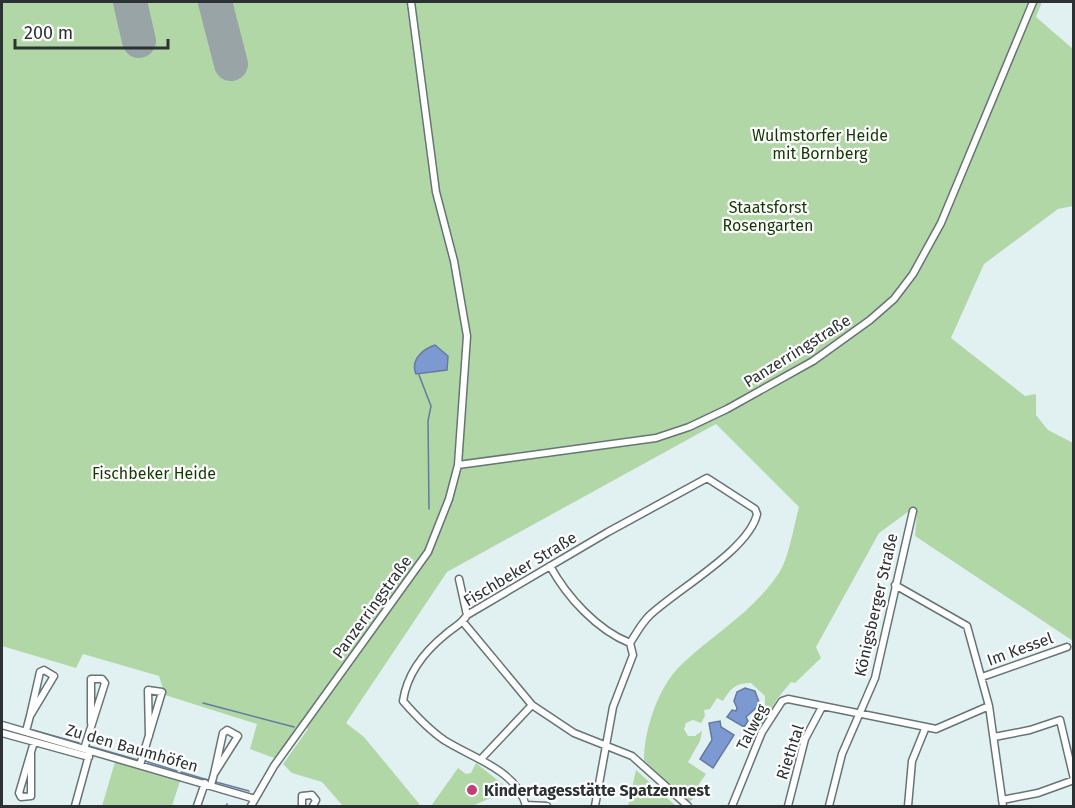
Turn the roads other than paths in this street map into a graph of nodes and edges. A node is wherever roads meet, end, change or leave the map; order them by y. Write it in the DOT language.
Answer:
graph roads {
  1 [pos="411,2"];
  2 [pos="1033,2"];
  3 [pos="458,465"];
  4 [pos="913,511"];
  5 [pos="550,566"];
  6 [pos="459,579"];
  7 [pos="895,585"];
  8 [pos="467,615"];
  9 [pos="463,622"];
  10 [pos="630,643"];
  11 [pos="1067,647"];
  12 [pos="982,677"];
  13 [pos="532,705"];
  14 [pos="989,706"];
  15 [pos="822,707"];
  16 [pos="859,714"];
  17 [pos="30,716"];
  18 [pos="91,723"];
  19 [pos="2,725"];
  20 [pos="924,729"];
  21 [pos="26,731"];
  22 [pos="2,733"];
  23 [pos="149,736"];
  24 [pos="994,737"];
  25 [pos="34,742"];
  26 [pos="606,746"];
  27 [pos="88,752"];
  28 [pos="31,754"];
  29 [pos="481,759"];
  30 [pos="140,765"];
  31 [pos="214,774"];
  32 [pos="1074,780"];
  33 [pos="208,784"];
  34 [pos="255,799"];
  35 [pos="1003,803"];
  36 [pos="199,805"];
  37 [pos="526,806"];
  38 [pos="75,807"];
  39 [pos="251,807"];
  40 [pos="302,807"];
  41 [pos="313,807"];
  42 [pos="547,807"];
  43 [pos="595,807"];
  44 [pos="687,807"];
  45 [pos="732,807"];
  46 [pos="788,807"];
  47 [pos="829,807"];
  48 [pos="908,807"];
  1 -- 3 [label="street, Panzerringstraße"];
  2 -- 3 [label="street, Panzerringstraße"];
  3 -- 34 [label="street, Panzerringstraße"];
  4 -- 7 [label="street, Königsberger Straße"];
  5 -- 8 [label="street, Fischbeker Straße"];
  5 -- 10 [label="street"];
  5 -- 10 [label="street, Fischbeker Straße"];
  6 -- 8 [label="street"];
  7 -- 12 [label="street"];
  7 -- 16 [label="street, Königsberger Straße"];
  8 -- 9 [label="street, Fischbeker Straße"];
  9 -- 13 [label="street"];
  9 -- 29 [label="street, Fischbeker Straße"];
  10 -- 26 [label="street"];
  11 -- 12 [label="street, Im Kessel"];
  12 -- 14 [label="street"];
  13 -- 26 [label="street"];
  13 -- 29 [label="street"];
  14 -- 20 [label="street"];
  14 -- 24 [label="street"];
  15 -- 16 [label="street, Talweg"];
  15 -- 45 [label="street, Talweg"];
  15 -- 46 [label="street, Riethtal"];
  16 -- 20 [label="street, Talweg"];
  16 -- 47 [label="street, Königsberger Straße"];
  17 -- 17 [label="street"];
  17 -- 21 [label="street"];
  18 -- 18 [label="street"];
  18 -- 27 [label="street"];
  19 -- 21 [label="street, Zu den Baumhöfen"];
  20 -- 48 [label="street"];
  21 -- 27 [label="street, Zu den Baumhöfen"];
  22 -- 25 [label="street, Zu den Baumhöfen"];
  23 -- 23 [label="street"];
  23 -- 30 [label="street"];
  24 -- 32 [label="street"];
  24 -- 35 [label="street"];
  25 -- 27 [label="street, Zu den Baumhöfen"];
  25 -- 28 [label="street"];
  26 -- 43 [label="street"];
  26 -- 44 [label="street"];
  27 -- 30 [label="street, Zu den Baumhöfen"];
  27 -- 38 [label="street"];
  28 -- 28 [label="street"];
  29 -- 37 [label="street"];
  30 -- 33 [label="street, Zu den Baumhöfen"];
  31 -- 31 [label="street"];
  31 -- 33 [label="street"];
  32 -- 35 [label="street"];
  33 -- 34 [label="street, Zu den Baumhöfen"];
  33 -- 36 [label="street"];
  34 -- 39 [label="street, Panzerringstraße"];
  37 -- 42 [label="street"];
  40 -- 41 [label="street"];
}
